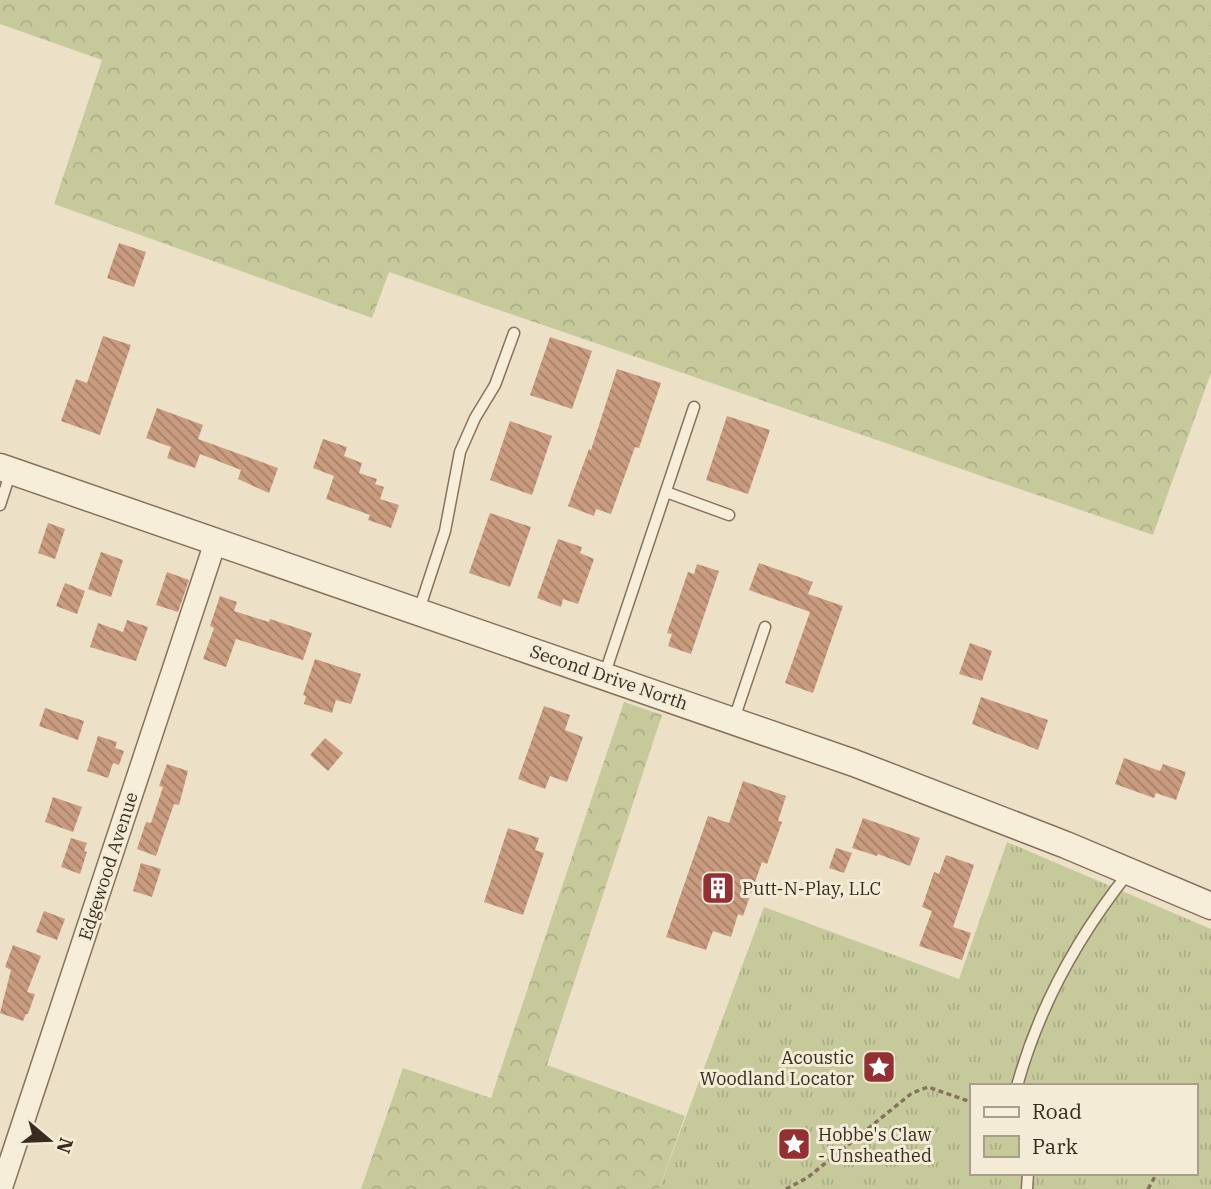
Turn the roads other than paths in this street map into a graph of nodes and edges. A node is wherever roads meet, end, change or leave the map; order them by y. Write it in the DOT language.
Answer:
graph roads {
  1 [pos="514,333"];
  2 [pos="694,407"];
  3 [pos="6,469"];
  4 [pos="666,492"];
  5 [pos="0,505"];
  6 [pos="729,515"];
  7 [pos="215,543"];
  8 [pos="418,613"];
  9 [pos="765,627"];
  10 [pos="604,676"];
  11 [pos="734,719"];
  12 [pos="1129,872"];
  13 [pos="1211,906"];
  14 [pos="1018,1084"];
  15 [pos="1,1189"];
  1 -- 8 [label="lane"];
  2 -- 4 [label="lane"];
  3 -- 5 [label="lane"];
  3 -- 7 [label="street, Second Drive North"];
  4 -- 6 [label="lane"];
  4 -- 10 [label="lane"];
  7 -- 8 [label="street, Second Drive North"];
  7 -- 15 [label="street, Edgewood Avenue"];
  8 -- 10 [label="street, Second Drive North"];
  9 -- 11 [label="lane"];
  10 -- 11 [label="street, Second Drive North"];
  11 -- 12 [label="street, Second Drive North"];
  12 -- 13 [label="street, Second Drive North"];
  12 -- 14 [label="lane"];
}
